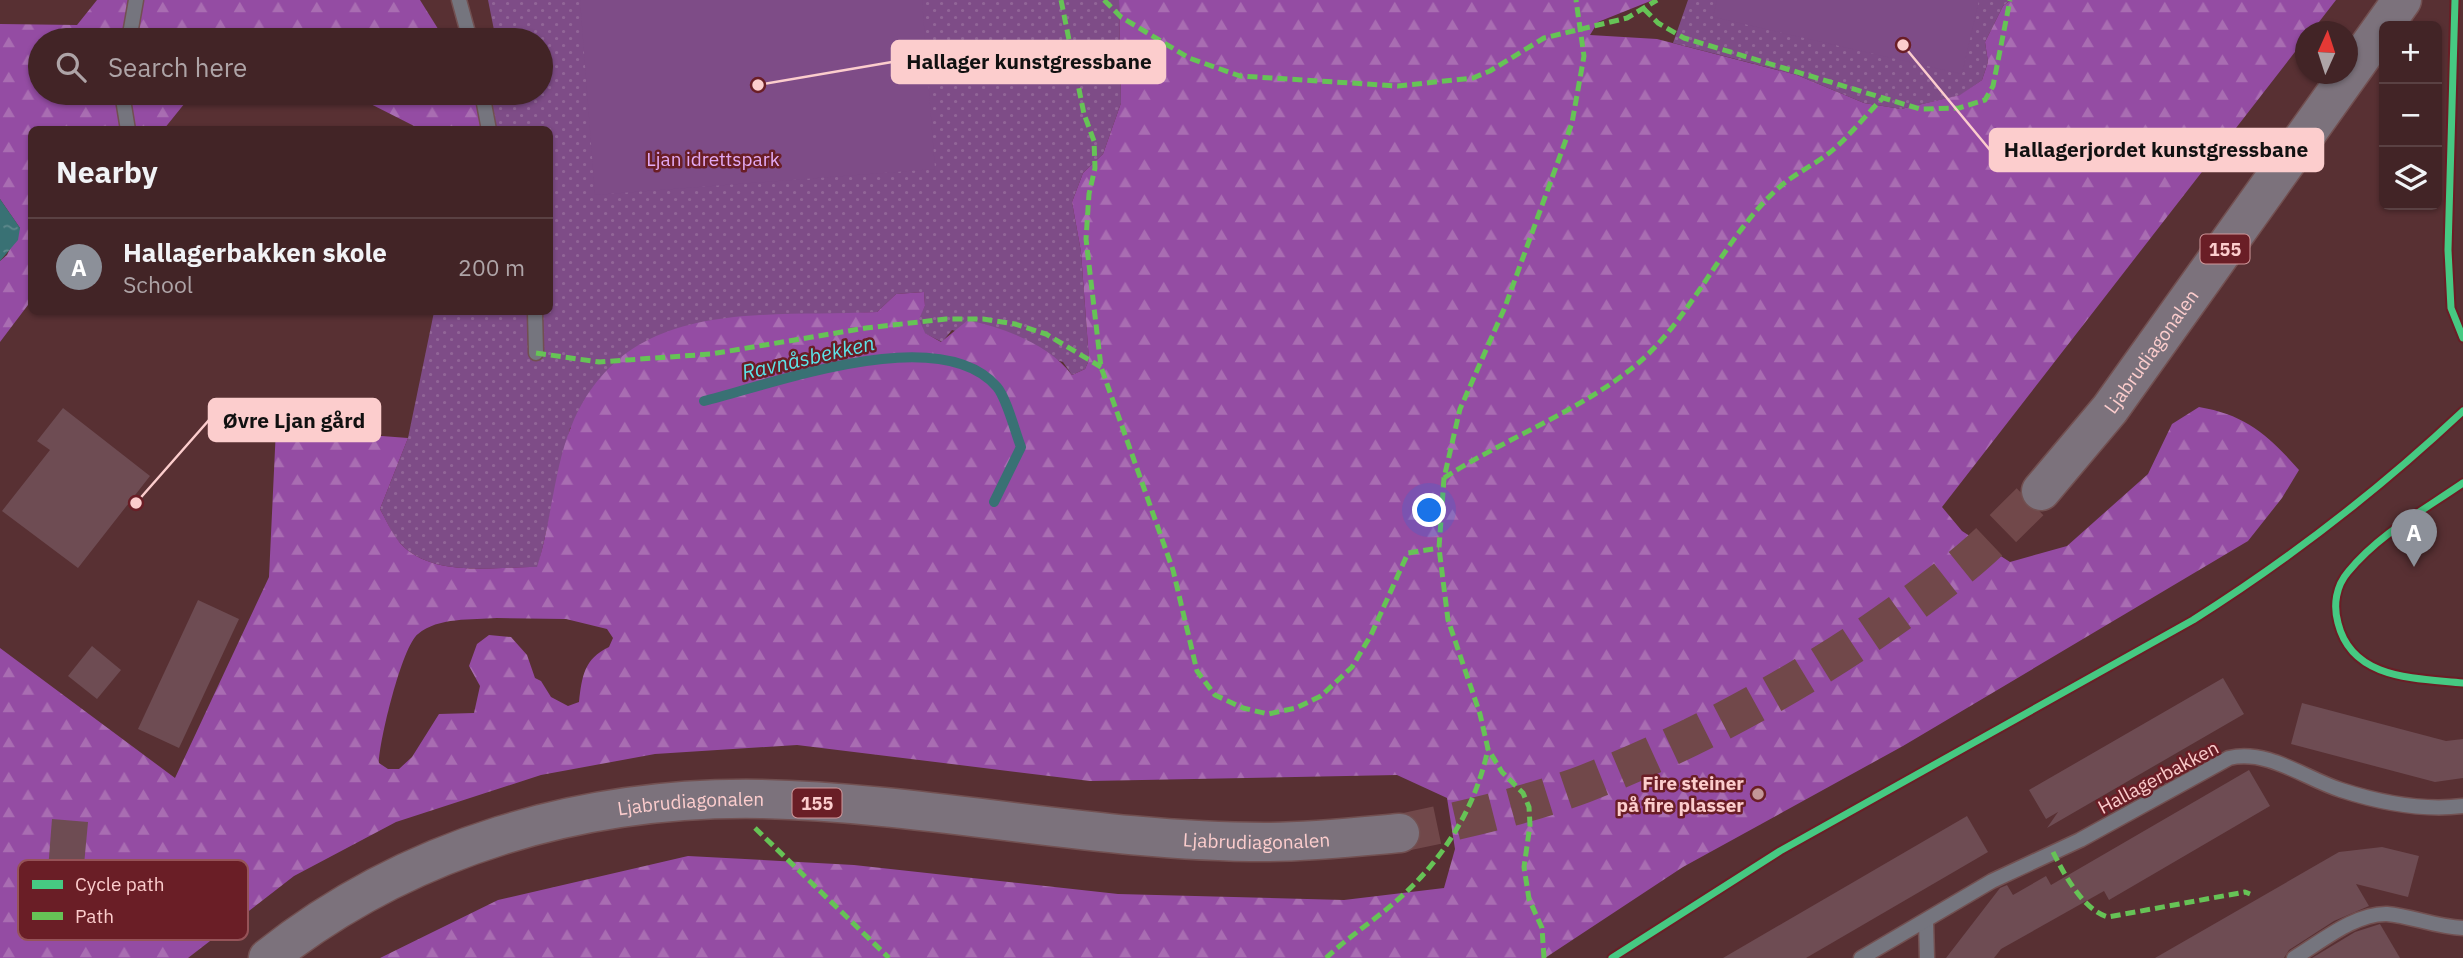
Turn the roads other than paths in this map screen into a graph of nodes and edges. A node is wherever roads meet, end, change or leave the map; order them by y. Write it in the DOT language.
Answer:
graph roads {
  1 [pos="136,0"];
  2 [pos="459,0"];
  3 [pos="2402,0"];
  4 [pos="131,28"];
  5 [pos="467,28"];
  6 [pos="124,105"];
  7 [pos="484,105"];
  8 [pos="488,125"];
  9 [pos="127,126"];
  10 [pos="535,315"];
  11 [pos="536,354"];
  12 [pos="2041,491"];
  13 [pos="2463,806"];
  14 [pos="1401,833"];
  15 [pos="1926,922"];
  16 [pos="2463,928"];
  17 [pos="268,958"];
  18 [pos="1861,958"];
  19 [pos="1927,958"];
  20 [pos="2294,958"];
  1 -- 4 [label="lane"];
  2 -- 5 [label="lane"];
  3 -- 12 [label="main road, Ljabrudiagonalen / 155"];
  6 -- 9 [label="lane"];
  7 -- 8 [label="lane"];
  10 -- 11 [label="lane"];
  13 -- 15 [label="lane, Hallagerbakken"];
  14 -- 17 [label="main road, Ljabrudiagonalen / 155"];
  15 -- 18 [label="lane, Hallagerbakken"];
  15 -- 19 [label="lane"];
  16 -- 20 [label="lane"];
}
